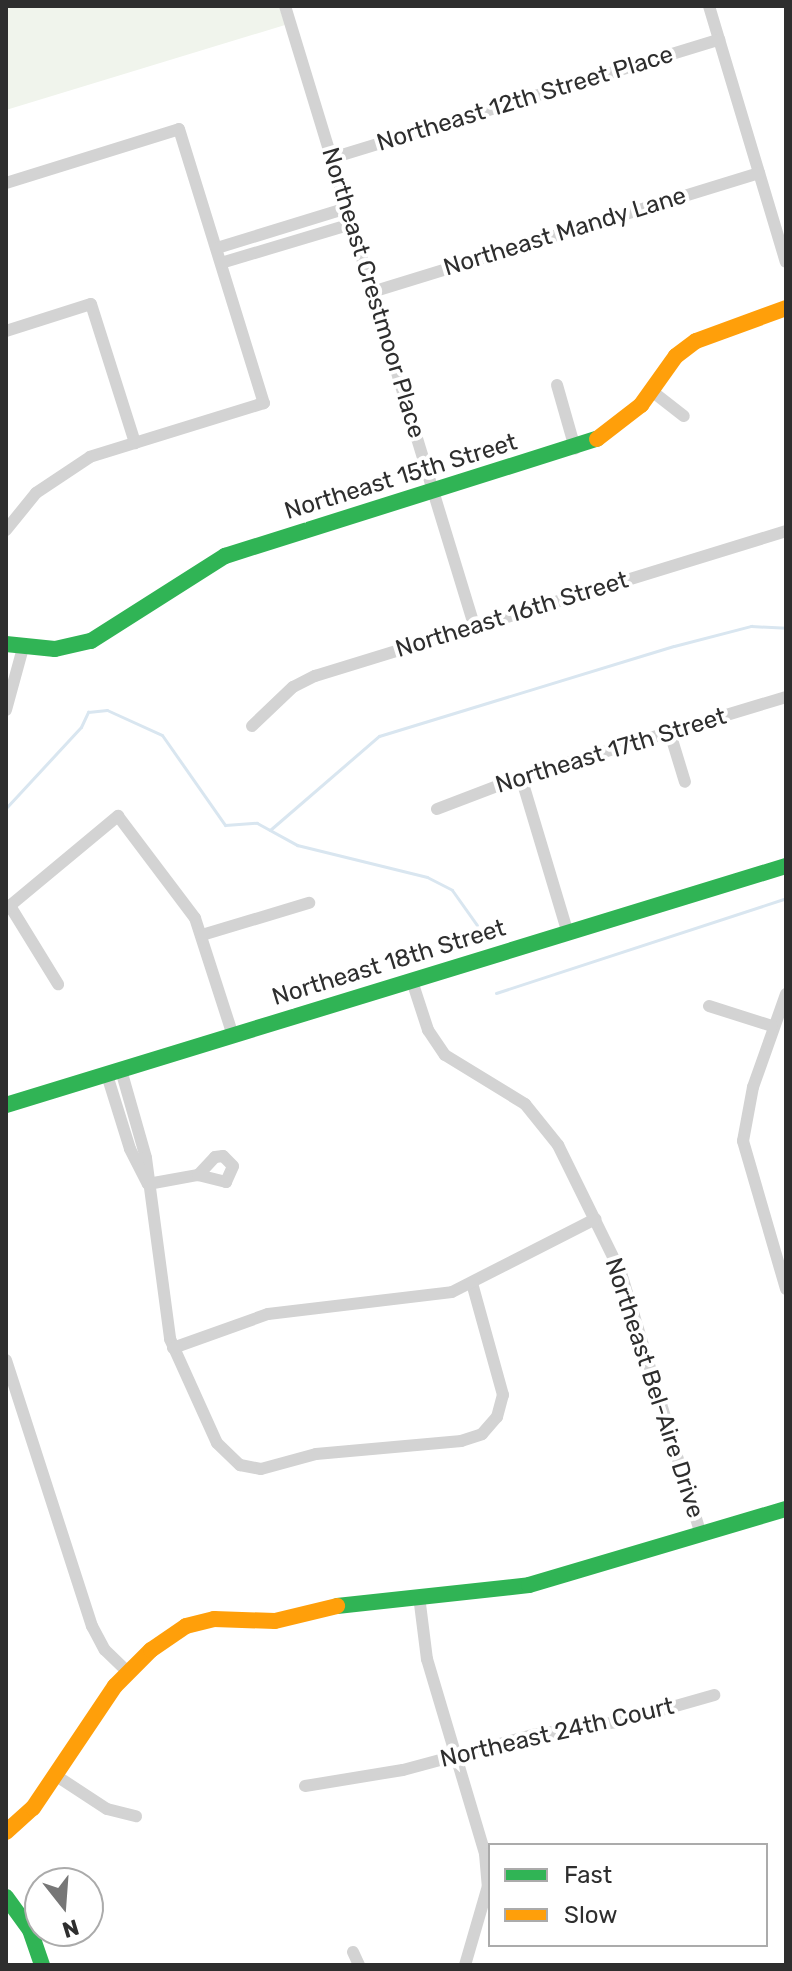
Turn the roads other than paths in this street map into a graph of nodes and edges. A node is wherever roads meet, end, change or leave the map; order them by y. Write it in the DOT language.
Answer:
graph roads {
  1 [pos="285,6"];
  2 [pos="709,6"];
  3 [pos="719,40"];
  4 [pos="332,158"];
  5 [pos="759,173"];
  6 [pos="6,183"];
  7 [pos="347,208"];
  8 [pos="352,224"];
  9 [pos="217,248"];
  10 [pos="786,262"];
  11 [pos="221,263"];
  12 [pos="372,292"];
  13 [pos="786,308"];
  14 [pos="6,331"];
  15 [pos="557,385"];
  16 [pos="653,392"];
  17 [pos="684,416"];
  18 [pos="135,443"];
  19 [pos="575,448"];
  20 [pos="433,492"];
  21 [pos="6,530"];
  22 [pos="786,531"];
  23 [pos="474,625"];
  24 [pos="6,644"];
  25 [pos="23,648"];
  26 [pos="786,697"];
  27 [pos="6,710"];
  28 [pos="252,726"];
  29 [pos="670,733"];
  30 [pos="521,777"];
  31 [pos="685,782"];
  32 [pos="437,809"];
  33 [pos="786,866"];
  34 [pos="309,903"];
  35 [pos="8,907"];
  36 [pos="568,934"];
  37 [pos="202,935"];
  38 [pos="412,981"];
  39 [pos="58,984"];
  40 [pos="786,994"];
  41 [pos="709,1006"];
  42 [pos="772,1026"];
  43 [pos="233,1036"];
  44 [pos="114,1072"];
  45 [pos="6,1105"];
  46 [pos="198,1175"];
  47 [pos="148,1184"];
  48 [pos="595,1219"];
  49 [pos="472,1283"];
  50 [pos="786,1289"];
  51 [pos="173,1348"];
  52 [pos="6,1360"];
  53 [pos="786,1509"];
  54 [pos="701,1535"];
  55 [pos="419,1596"];
  56 [pos="128,1672"];
  57 [pos="714,1695"];
  58 [pos="456,1755"];
  59 [pos="55,1775"];
  60 [pos="305,1786"];
  61 [pos="136,1816"];
  62 [pos="6,1832"];
  63 [pos="488,1878"];
  64 [pos="488,1889"];
  65 [pos="6,1897"];
  66 [pos="353,1952"];
  67 [pos="42,1965"];
  68 [pos="359,1965"];
  69 [pos="465,1965"];
  1 -- 4 [label="street, Northeast Crestmoor Place"];
  2 -- 3 [label="street"];
  3 -- 4 [label="street, Northeast 12th Street Place"];
  3 -- 5 [label="street"];
  4 -- 7 [label="street, Northeast Crestmoor Place"];
  5 -- 10 [label="street"];
  5 -- 12 [label="street, Northeast Mandy Lane"];
  6 -- 9 [label="street"];
  7 -- 8 [label="street, Northeast Crestmoor Place"];
  7 -- 9 [label="street"];
  8 -- 11 [label="street"];
  8 -- 12 [label="street, Northeast Crestmoor Place"];
  9 -- 11 [label="street"];
  11 -- 18 [label="street"];
  12 -- 20 [label="street, Northeast Crestmoor Place"];
  13 -- 16 [label="street, Northeast 15th Street"];
  14 -- 18 [label="street"];
  15 -- 19 [label="street"];
  16 -- 17 [label="street"];
  16 -- 19 [label="street, Northeast 15th Street"];
  18 -- 21 [label="street"];
  19 -- 20 [label="street, Northeast 15th Street"];
  20 -- 23 [label="street, Northeast Crestmoor Place"];
  20 -- 25 [label="street, Northeast 15th Street"];
  22 -- 23 [label="street, Northeast 16th Street"];
  23 -- 28 [label="street, Northeast 16th Street"];
  24 -- 25 [label="street, Northeast 15th Street"];
  25 -- 27 [label="street"];
  26 -- 29 [label="street, Northeast 17th Street"];
  29 -- 30 [label="street, Northeast 17th Street"];
  29 -- 31 [label="street"];
  30 -- 32 [label="street, Northeast 17th Street"];
  30 -- 36 [label="street"];
  33 -- 36 [label="street, Northeast 18th Street"];
  34 -- 37 [label="street"];
  35 -- 37 [label="street"];
  35 -- 39 [label="street"];
  36 -- 38 [label="street, Northeast 18th Street"];
  37 -- 43 [label="street"];
  38 -- 43 [label="street, Northeast 18th Street"];
  38 -- 48 [label="street, Northeast Bel-Aire Drive"];
  40 -- 42 [label="street"];
  41 -- 42 [label="street"];
  42 -- 50 [label="street"];
  43 -- 44 [label="street, Northeast 18th Street"];
  44 -- 45 [label="street, Northeast 18th Street"];
  44 -- 47 [label="street"];
  46 -- 47 [label="street"];
  47 -- 51 [label="street"];
  48 -- 49 [label="street"];
  48 -- 54 [label="street, Northeast Bel-Aire Drive"];
  49 -- 51 [label="street"];
  49 -- 51 [label="street"];
  52 -- 56 [label="street"];
  53 -- 54 [label="street"];
  54 -- 55 [label="street"];
  55 -- 56 [label="street"];
  55 -- 58 [label="street"];
  56 -- 59 [label="street"];
  57 -- 58 [label="street, Northeast 24th Court"];
  58 -- 60 [label="street, Northeast 24th Court"];
  58 -- 63 [label="street"];
  59 -- 61 [label="street"];
  59 -- 62 [label="street"];
  64 -- 69 [label="street"];
  65 -- 67 [label="street"];
  66 -- 68 [label="street"];
}
